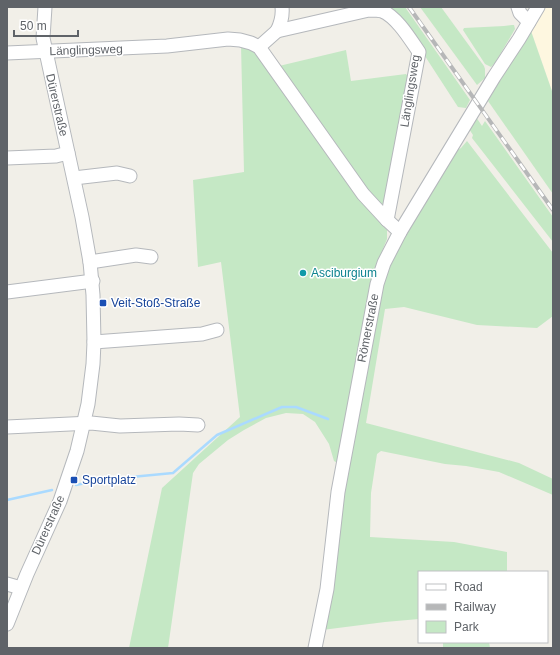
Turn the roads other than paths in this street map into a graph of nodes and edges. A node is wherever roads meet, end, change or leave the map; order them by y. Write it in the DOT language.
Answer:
graph roads {
  1 [pos="45,7"];
  2 [pos="282,7"];
  3 [pos="518,7"];
  4 [pos="538,7"];
  5 [pos="529,22"];
  6 [pos="277,31"];
  7 [pos="259,47"];
  8 [pos="45,51"];
  9 [pos="7,53"];
  10 [pos="68,153"];
  11 [pos="7,158"];
  12 [pos="130,176"];
  13 [pos="74,178"];
  14 [pos="387,220"];
  15 [pos="400,232"];
  16 [pos="151,257"];
  17 [pos="90,262"];
  18 [pos="92,281"];
  19 [pos="7,292"];
  20 [pos="217,330"];
  21 [pos="94,342"];
  22 [pos="84,423"];
  23 [pos="198,425"];
  24 [pos="7,427"];
  25 [pos="7,584"];
  26 [pos="21,588"];
  27 [pos="7,624"];
  28 [pos="315,648"];
  1 -- 8 [label="street, Dürerstraße"];
  2 -- 6 [label="street"];
  3 -- 5 [label="street"];
  4 -- 5 [label="street, Römerstraße"];
  5 -- 15 [label="street, Römerstraße"];
  6 -- 7 [label="street, Länglingsweg"];
  6 -- 14 [label="street, Länglingsweg"];
  7 -- 8 [label="street, Länglingsweg"];
  7 -- 14 [label="street"];
  8 -- 9 [label="street, Länglingsweg"];
  8 -- 10 [label="street, Dürerstraße"];
  10 -- 11 [label="street"];
  10 -- 13 [label="street, Dürerstraße"];
  12 -- 13 [label="street"];
  13 -- 17 [label="street, Dürerstraße"];
  14 -- 15 [label="street"];
  15 -- 28 [label="street, Römerstraße"];
  16 -- 17 [label="street"];
  17 -- 18 [label="street, Dürerstraße"];
  18 -- 19 [label="street"];
  18 -- 21 [label="street, Dürerstraße"];
  20 -- 21 [label="street"];
  21 -- 22 [label="street, Dürerstraße"];
  22 -- 23 [label="street"];
  22 -- 24 [label="street"];
  22 -- 26 [label="street, Dürerstraße"];
  25 -- 26 [label="street"];
  26 -- 27 [label="street, Dürerstraße"];
}
